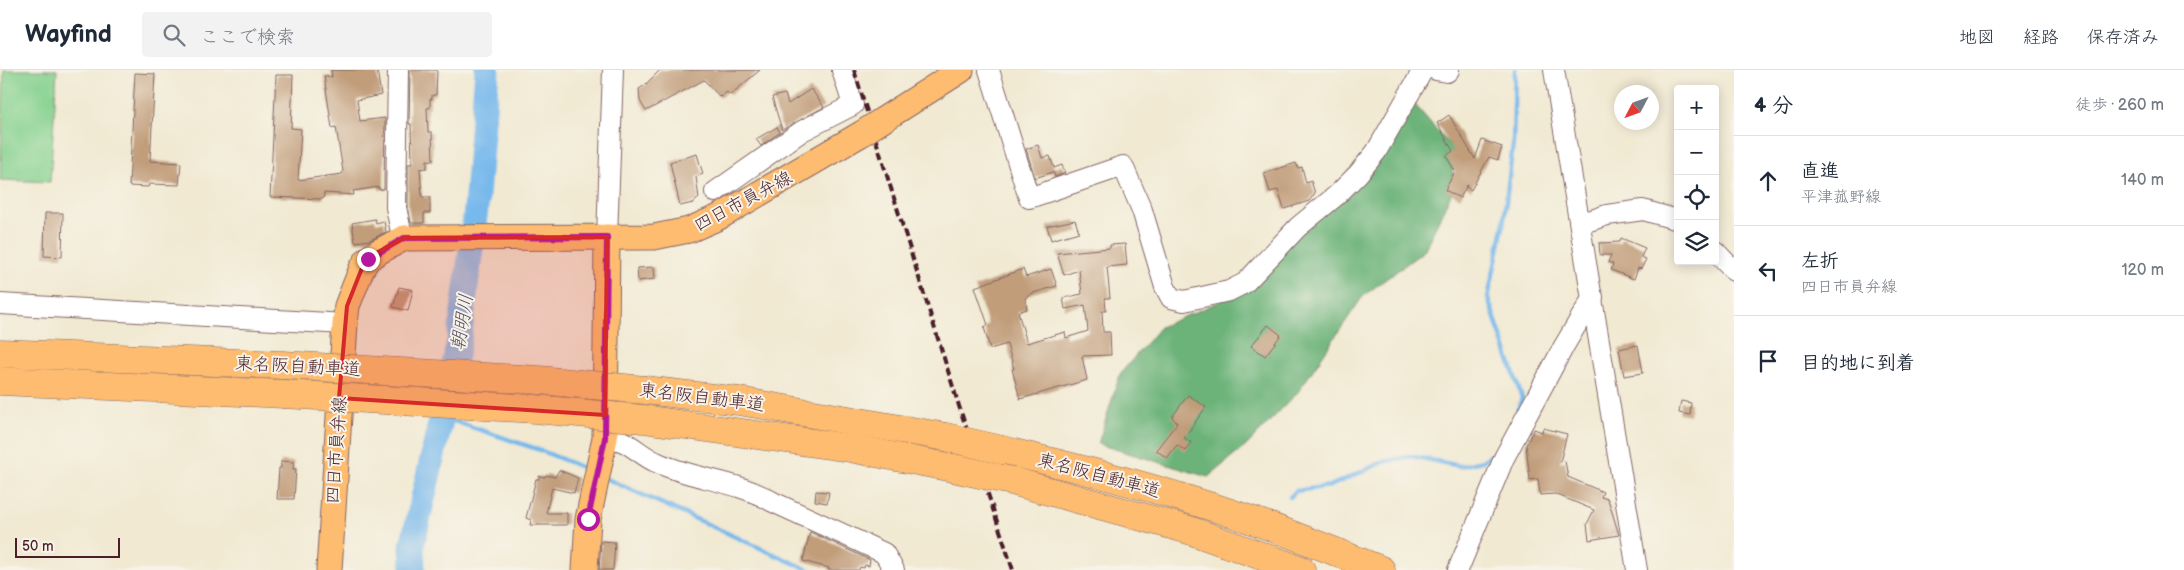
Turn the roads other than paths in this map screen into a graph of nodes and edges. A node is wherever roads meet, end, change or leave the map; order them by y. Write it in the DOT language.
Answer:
graph roads {
  1 [pos="398,70"];
  2 [pos="613,70"];
  3 [pos="842,70"];
  4 [pos="961,70"];
  5 [pos="989,70"];
  6 [pos="1423,70"];
  7 [pos="1436,70"];
  8 [pos="1449,70"];
  9 [pos="1554,70"];
  10 [pos="715,192"];
  11 [pos="1674,219"];
  12 [pos="1580,224"];
  13 [pos="598,237"];
  14 [pos="416,238"];
  15 [pos="1719,255"];
  16 [pos="1734,271"];
  17 [pos="1593,297"];
  18 [pos="0,304"];
  19 [pos="345,324"];
  20 [pos="0,353"];
  21 [pos="0,381"];
  22 [pos="602,450"];
  23 [pos="329,570"];
  24 [pos="585,570"];
  25 [pos="894,570"];
  26 [pos="1301,570"];
  27 [pos="1381,570"];
  28 [pos="1458,570"];
  29 [pos="1637,570"];
  1 -- 14 [label="street"];
  2 -- 13 [label="street"];
  3 -- 10 [label="street"];
  4 -- 13 [label="main road, 四日市員弁線"];
  5 -- 6 [label="street"];
  7 -- 8 [label="street"];
  9 -- 12 [label="street"];
  11 -- 12 [label="street"];
  12 -- 17 [label="street"];
  13 -- 14 [label="main road, 四日市員弁線"];
  13 -- 22 [label="main road"];
  14 -- 19 [label="main road, 四日市員弁線"];
  15 -- 16 [label="street"];
  17 -- 28 [label="street"];
  17 -- 29 [label="street"];
  18 -- 19 [label="street"];
  19 -- 23 [label="main road, 四日市員弁線"];
  20 -- 27 [label="highway, 東名阪自動車道, bridge"];
  21 -- 26 [label="highway, 東名阪自動車道, bridge"];
  22 -- 24 [label="main road"];
  22 -- 25 [label="street"];
}
